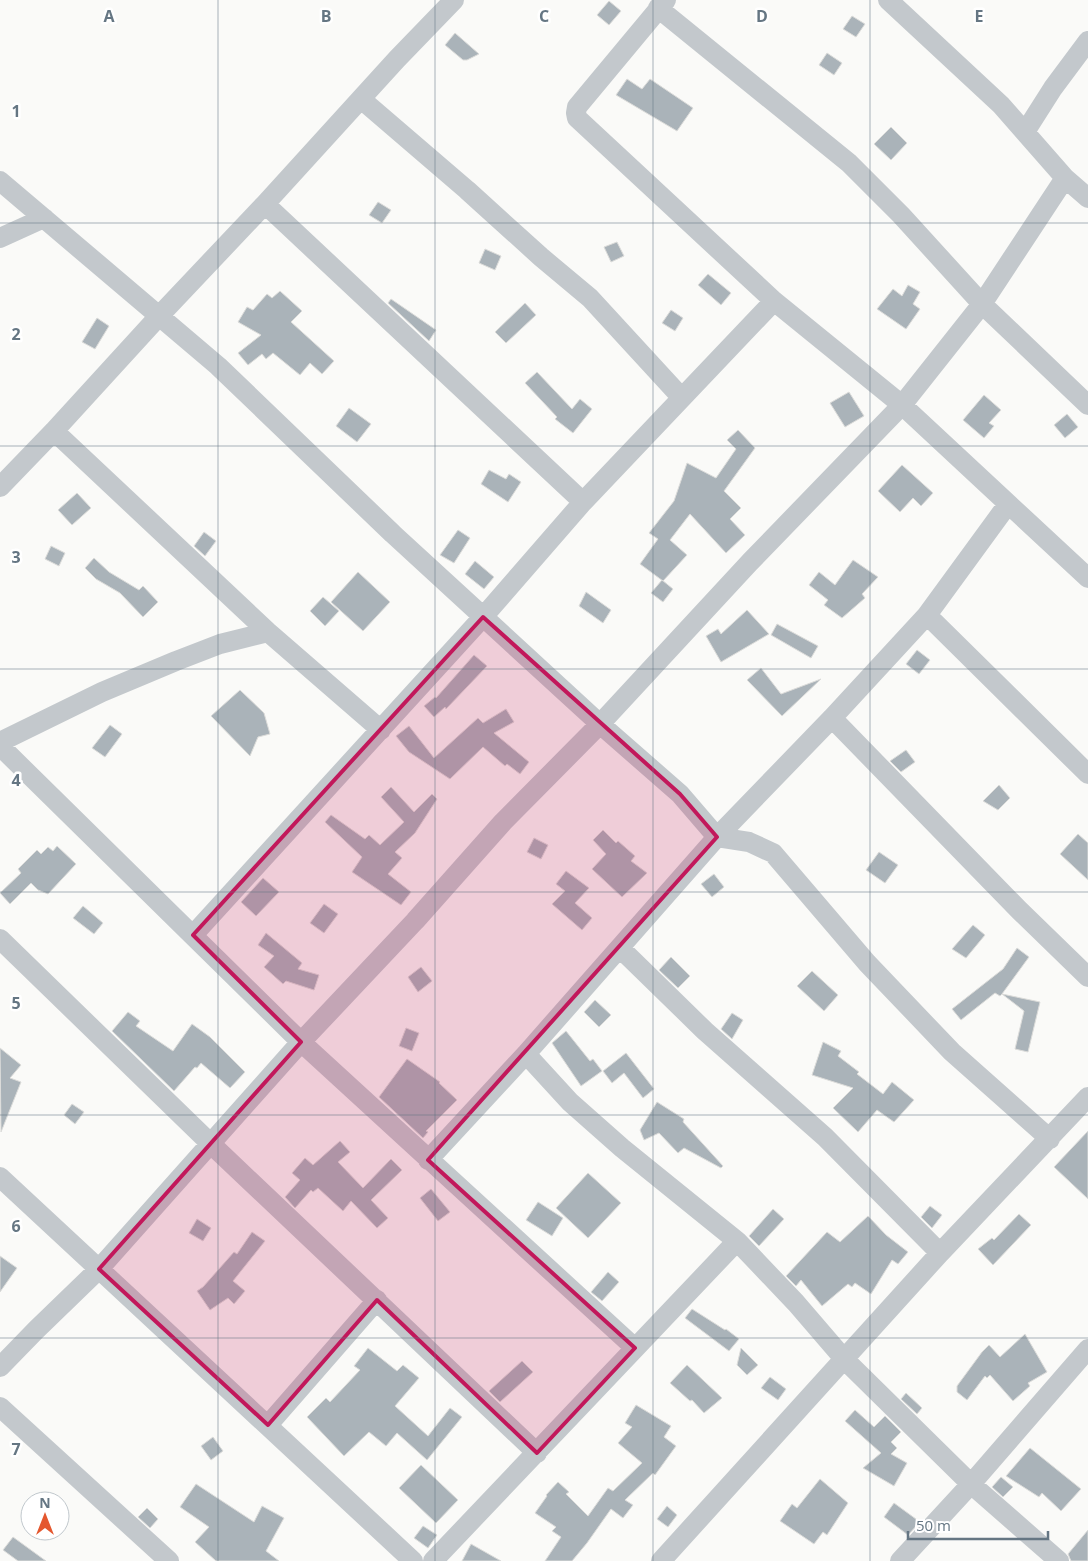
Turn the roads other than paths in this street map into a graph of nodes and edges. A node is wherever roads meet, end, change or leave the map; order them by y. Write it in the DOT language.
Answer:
graph roads {
  1 [pos="454,0"];
  2 [pos="888,0"];
  3 [pos="662,4"];
  4 [pos="1088,41"];
  5 [pos="361,99"];
  6 [pos="1025,132"];
  7 [pos="1066,178"];
  8 [pos="0,181"];
  9 [pos="1088,198"];
  10 [pos="265,204"];
  11 [pos="44,218"];
  12 [pos="0,238"];
  13 [pos="774,301"];
  14 [pos="982,304"];
  15 [pos="160,315"];
  16 [pos="681,397"];
  17 [pos="902,405"];
  18 [pos="1088,405"];
  19 [pos="54,431"];
  20 [pos="0,487"];
  21 [pos="583,502"];
  22 [pos="1008,504"];
  23 [pos="1088,578"];
  24 [pos="926,615"];
  25 [pos="483,617"];
  26 [pos="268,632"];
  27 [pos="832,718"];
  28 [pos="600,724"];
  29 [pos="381,730"];
  30 [pos="0,742"];
  31 [pos="0,746"];
  32 [pos="1088,774"];
  33 [pos="717,837"];
  34 [pos="193,935"];
  35 [pos="0,939"];
  36 [pos="620,948"];
  37 [pos="1088,977"];
  38 [pos="301,1042"];
  39 [pos="526,1054"];
  40 [pos="1088,1097"];
  41 [pos="1050,1139"];
  42 [pos="211,1144"];
  43 [pos="428,1160"];
  44 [pos="0,1177"];
  45 [pos="737,1241"];
  46 [pos="940,1253"];
  47 [pos="99,1269"];
  48 [pos="377,1300"];
  49 [pos="635,1348"];
  50 [pos="1088,1349"];
  51 [pos="845,1360"];
  52 [pos="0,1367"];
  53 [pos="0,1406"];
  54 [pos="268,1425"];
  55 [pos="537,1453"];
  56 [pos="971,1484"];
  57 [pos="169,1561"];
  58 [pos="413,1561"];
  59 [pos="433,1561"];
  60 [pos="662,1561"];
  61 [pos="900,1561"];
  62 [pos="1059,1561"];
  1 -- 5 [label="street"];
  2 -- 6 [label="street"];
  3 -- 13 [label="street"];
  3 -- 14 [label="street"];
  4 -- 6 [label="street"];
  5 -- 10 [label="street"];
  5 -- 16 [label="street"];
  6 -- 7 [label="street"];
  7 -- 9 [label="street"];
  7 -- 14 [label="street"];
  8 -- 11 [label="street"];
  10 -- 15 [label="street"];
  10 -- 21 [label="street"];
  11 -- 12 [label="street"];
  11 -- 15 [label="street"];
  13 -- 16 [label="street"];
  13 -- 17 [label="street"];
  14 -- 17 [label="street"];
  14 -- 18 [label="street"];
  15 -- 19 [label="street"];
  15 -- 25 [label="street"];
  16 -- 21 [label="street"];
  17 -- 22 [label="street"];
  17 -- 28 [label="street"];
  19 -- 20 [label="street"];
  19 -- 26 [label="street"];
  21 -- 25 [label="street"];
  22 -- 23 [label="street"];
  22 -- 24 [label="street"];
  24 -- 27 [label="street"];
  24 -- 32 [label="street"];
  25 -- 28 [label="street"];
  25 -- 29 [label="street"];
  26 -- 29 [label="street"];
  26 -- 30 [label="street"];
  27 -- 33 [label="street"];
  27 -- 37 [label="street"];
  28 -- 33 [label="street"];
  28 -- 38 [label="street"];
  29 -- 34 [label="street"];
  31 -- 34 [label="street"];
  33 -- 36 [label="street"];
  33 -- 41 [label="street"];
  34 -- 38 [label="street"];
  35 -- 42 [label="street"];
  36 -- 39 [label="street"];
  36 -- 46 [label="street"];
  38 -- 42 [label="street"];
  38 -- 43 [label="street"];
  39 -- 43 [label="street"];
  39 -- 45 [label="street"];
  40 -- 41 [label="street"];
  41 -- 46 [label="street"];
  42 -- 47 [label="street"];
  42 -- 48 [label="street"];
  43 -- 49 [label="street"];
  44 -- 47 [label="street"];
  45 -- 49 [label="street"];
  45 -- 51 [label="street"];
  46 -- 51 [label="street"];
  47 -- 52 [label="street"];
  47 -- 54 [label="street"];
  48 -- 54 [label="street"];
  48 -- 55 [label="street"];
  49 -- 55 [label="street"];
  50 -- 56 [label="street"];
  51 -- 56 [label="street"];
  51 -- 60 [label="street"];
  53 -- 57 [label="street"];
  54 -- 58 [label="street"];
  55 -- 59 [label="street"];
  56 -- 61 [label="street"];
  56 -- 62 [label="street"];
}
